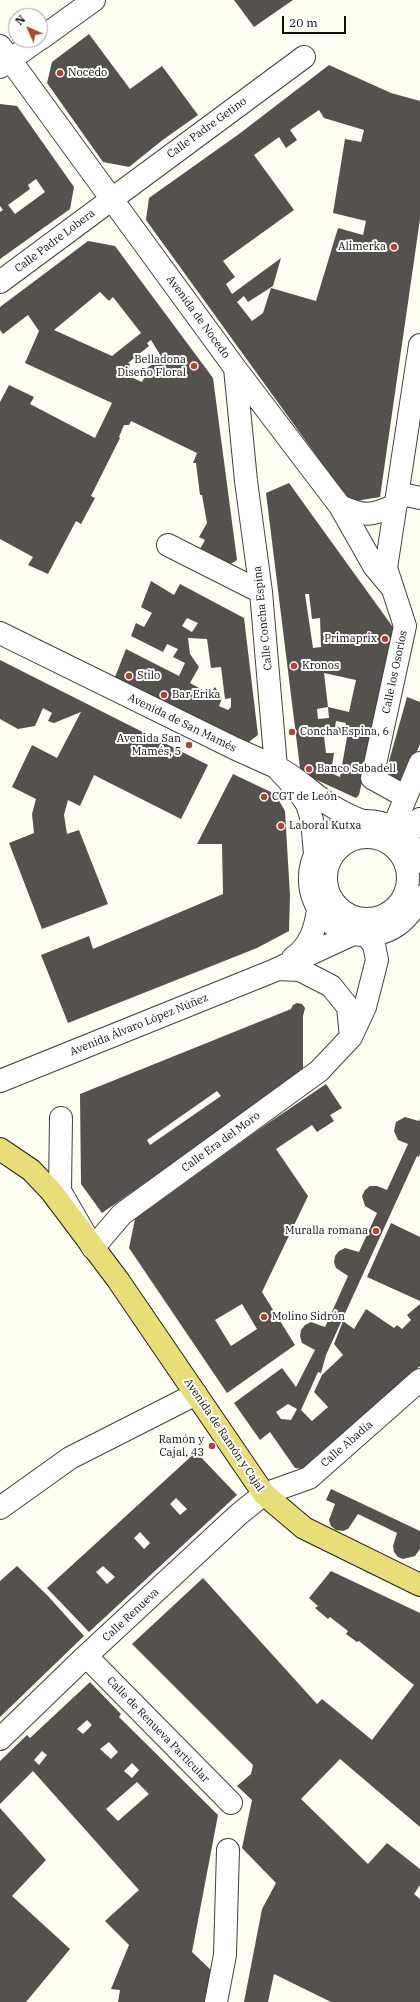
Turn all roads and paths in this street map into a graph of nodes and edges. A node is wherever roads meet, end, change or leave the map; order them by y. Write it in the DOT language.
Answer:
graph roads {
  1 [pos="94,0"];
  2 [pos="48,33"];
  3 [pos="22,48"];
  4 [pos="304,57"];
  5 [pos="3,58"];
  6 [pos="111,199"];
  7 [pos="0,282"];
  8 [pos="420,345"];
  9 [pos="235,368"];
  10 [pos="420,498"];
  11 [pos="397,499"];
  12 [pos="340,506"];
  13 [pos="168,545"];
  14 [pos="261,592"];
  15 [pos="395,594"];
  16 [pos="0,633"];
  17 [pos="420,763"];
  18 [pos="276,767"];
  19 [pos="406,797"];
  20 [pos="420,819"];
  21 [pos="362,821"];
  22 [pos="400,832"];
  23 [pos="315,854"];
  24 [pos="420,862"];
  25 [pos="418,904"];
  26 [pos="318,910"];
  27 [pos="356,928"];
  28 [pos="277,969"];
  29 [pos="351,1037"];
  30 [pos="0,1081"];
  31 [pos="61,1118"];
  32 [pos="0,1149"];
  33 [pos="93,1248"];
  34 [pos="420,1380"];
  35 [pos="196,1394"];
  36 [pos="264,1494"];
  37 [pos="0,1508"];
  38 [pos="420,1585"];
  39 [pos="86,1656"];
  40 [pos="0,1739"];
  41 [pos="230,1803"];
  42 [pos="228,1850"];
  43 [pos="216,2002"];
  1 -- 2 [label="street"];
  3 -- 5 [label="street"];
  4 -- 6 [label="street, Calle Padre Getino"];
  5 -- 6 [label="street, Avenida de Nocedo"];
  6 -- 7 [label="street, Calle Padre Lobera"];
  6 -- 9 [label="street, Avenida de Nocedo"];
  8 -- 11 [label="street, Calle los Osorios"];
  9 -- 12 [label="street, Avenida de Nocedo"];
  9 -- 14 [label="street, Calle Concha Espina"];
  10 -- 11 [label="street"];
  11 -- 12 [label="street"];
  11 -- 15 [label="street, Calle los Osorios"];
  12 -- 15 [label="street, Avenida de Nocedo"];
  13 -- 14 [label="street"];
  14 -- 18 [label="street, Calle Concha Espina"];
  15 -- 19 [label="street, Calle los Osorios"];
  16 -- 18 [label="street, Avenida de San Mamés"];
  17 -- 19 [label="street"];
  18 -- 21 [label="street"];
  18 -- 23 [label="street, Avenida de San Mamés"];
  19 -- 22 [label="street"];
  20 -- 22 [label="street"];
  21 -- 22 [label="street"];
  21 -- 23 [label="street"];
  22 -- 24 [label="street"];
  23 -- 26 [label="street"];
  25 -- 27 [label="street, Avenida Álvaro López Núñez"];
  26 -- 27 [label="street"];
  26 -- 28 [label="street, Avenida Álvaro López Núñez"];
  27 -- 28 [label="street, Avenida Álvaro López Núñez"];
  27 -- 29 [label="street, Calle Era del Moro"];
  28 -- 29 [label="street"];
  28 -- 30 [label="street, Avenida Álvaro López Núñez"];
  29 -- 33 [label="street, Calle Era del Moro"];
  31 -- 33 [label="street, Avenida de Ramón y Cajal"];
  32 -- 33 [label="main road, Avenida de Ramón y Cajal"];
  33 -- 35 [label="main road, Avenida de Ramón y Cajal"];
  34 -- 36 [label="street, Calle Abadía"];
  35 -- 36 [label="main road, Avenida de Ramón y Cajal"];
  35 -- 37 [label="street"];
  36 -- 38 [label="main road, Avenida de Ramón y Cajal"];
  36 -- 39 [label="street, Calle Renueva"];
  39 -- 40 [label="street, Calle Renueva"];
  39 -- 41 [label="street, Calle de Renueva Particular"];
  42 -- 43 [label="street"];
}
